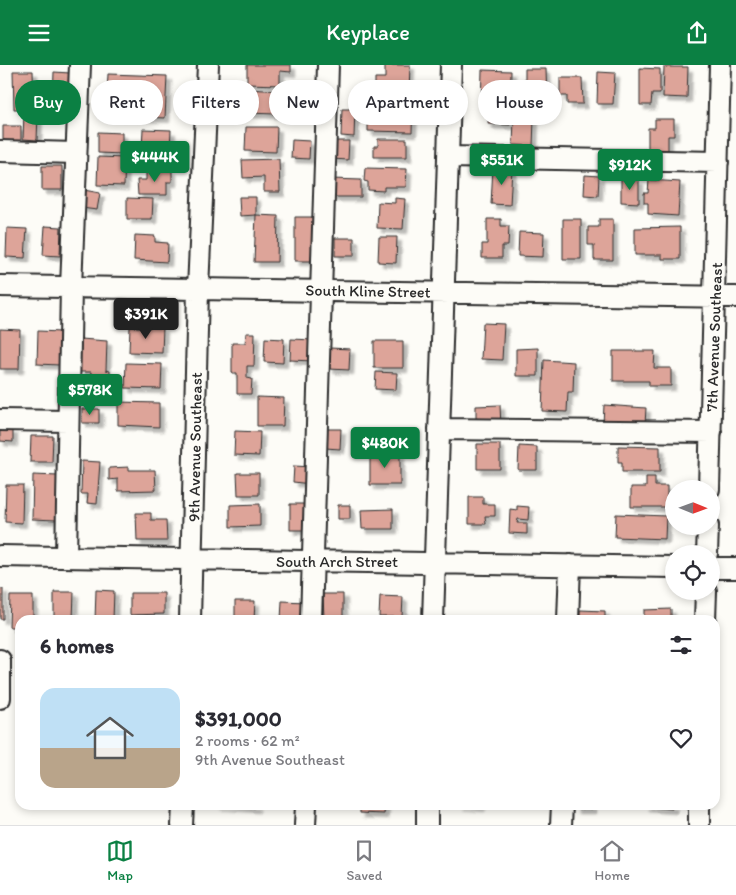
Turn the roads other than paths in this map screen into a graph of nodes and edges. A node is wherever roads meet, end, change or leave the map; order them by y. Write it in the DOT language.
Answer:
graph roads {
  1 [pos="80,65"];
  2 [pos="208,65"];
  3 [pos="328,65"];
  4 [pos="451,65"];
  5 [pos="720,65"];
  6 [pos="0,151"];
  7 [pos="76,153"];
  8 [pos="448,157"];
  9 [pos="718,162"];
  10 [pos="0,286"];
  11 [pos="71,287"];
  12 [pos="198,289"];
  13 [pos="320,290"];
  14 [pos="443,292"];
  15 [pos="715,297"];
  16 [pos="736,297"];
  17 [pos="0,420"];
  18 [pos="68,421"];
  19 [pos="439,429"];
  20 [pos="711,432"];
  21 [pos="709,480"];
  22 [pos="0,556"];
  23 [pos="66,557"];
  24 [pos="192,560"];
  25 [pos="313,561"];
  26 [pos="434,562"];
  27 [pos="570,565"];
  28 [pos="665,567"];
  29 [pos="720,568"];
  30 [pos="736,568"];
  31 [pos="706,600"];
  32 [pos="190,615"];
  33 [pos="311,615"];
  34 [pos="433,615"];
  35 [pos="568,615"];
  36 [pos="705,615"];
  37 [pos="0,660"];
  38 [pos="0,699"];
  39 [pos="183,810"];
  40 [pos="306,810"];
  41 [pos="428,810"];
  42 [pos="562,810"];
  43 [pos="699,810"];
  44 [pos="182,825"];
  45 [pos="305,825"];
  46 [pos="427,825"];
  47 [pos="561,825"];
  48 [pos="699,825"];
  1 -- 7 [label="street"];
  2 -- 12 [label="street, 9th Avenue Southeast"];
  3 -- 13 [label="street"];
  4 -- 8 [label="street"];
  5 -- 9 [label="street, 7th Avenue Southeast"];
  6 -- 7 [label="street"];
  7 -- 11 [label="street"];
  8 -- 9 [label="street"];
  8 -- 14 [label="street"];
  9 -- 15 [label="street, 7th Avenue Southeast"];
  10 -- 11 [label="street, South Kline Street"];
  11 -- 12 [label="street, South Kline Street"];
  11 -- 18 [label="street"];
  12 -- 13 [label="street, South Kline Street"];
  12 -- 24 [label="street, 9th Avenue Southeast"];
  13 -- 14 [label="street, South Kline Street"];
  13 -- 25 [label="street"];
  14 -- 15 [label="street, South Kline Street"];
  14 -- 19 [label="street"];
  15 -- 16 [label="street, South Kline Street"];
  15 -- 20 [label="street, 7th Avenue Southeast"];
  17 -- 18 [label="street"];
  18 -- 23 [label="street"];
  19 -- 20 [label="street"];
  19 -- 26 [label="street"];
  20 -- 21 [label="street, 7th Avenue Southeast"];
  22 -- 23 [label="street, South Arch Street"];
  23 -- 24 [label="street, South Arch Street"];
  24 -- 25 [label="street, South Arch Street"];
  24 -- 32 [label="street, 9th Avenue Southeast"];
  25 -- 26 [label="street, South Arch Street"];
  25 -- 33 [label="street"];
  26 -- 27 [label="street, South Arch Street"];
  26 -- 34 [label="street"];
  27 -- 28 [label="street, South Arch Street"];
  27 -- 35 [label="street"];
  29 -- 30 [label="street"];
  31 -- 36 [label="street"];
  37 -- 38 [label="street"];
  39 -- 44 [label="street"];
  40 -- 45 [label="street"];
  41 -- 46 [label="street"];
  42 -- 47 [label="street"];
  43 -- 48 [label="street"];
}
